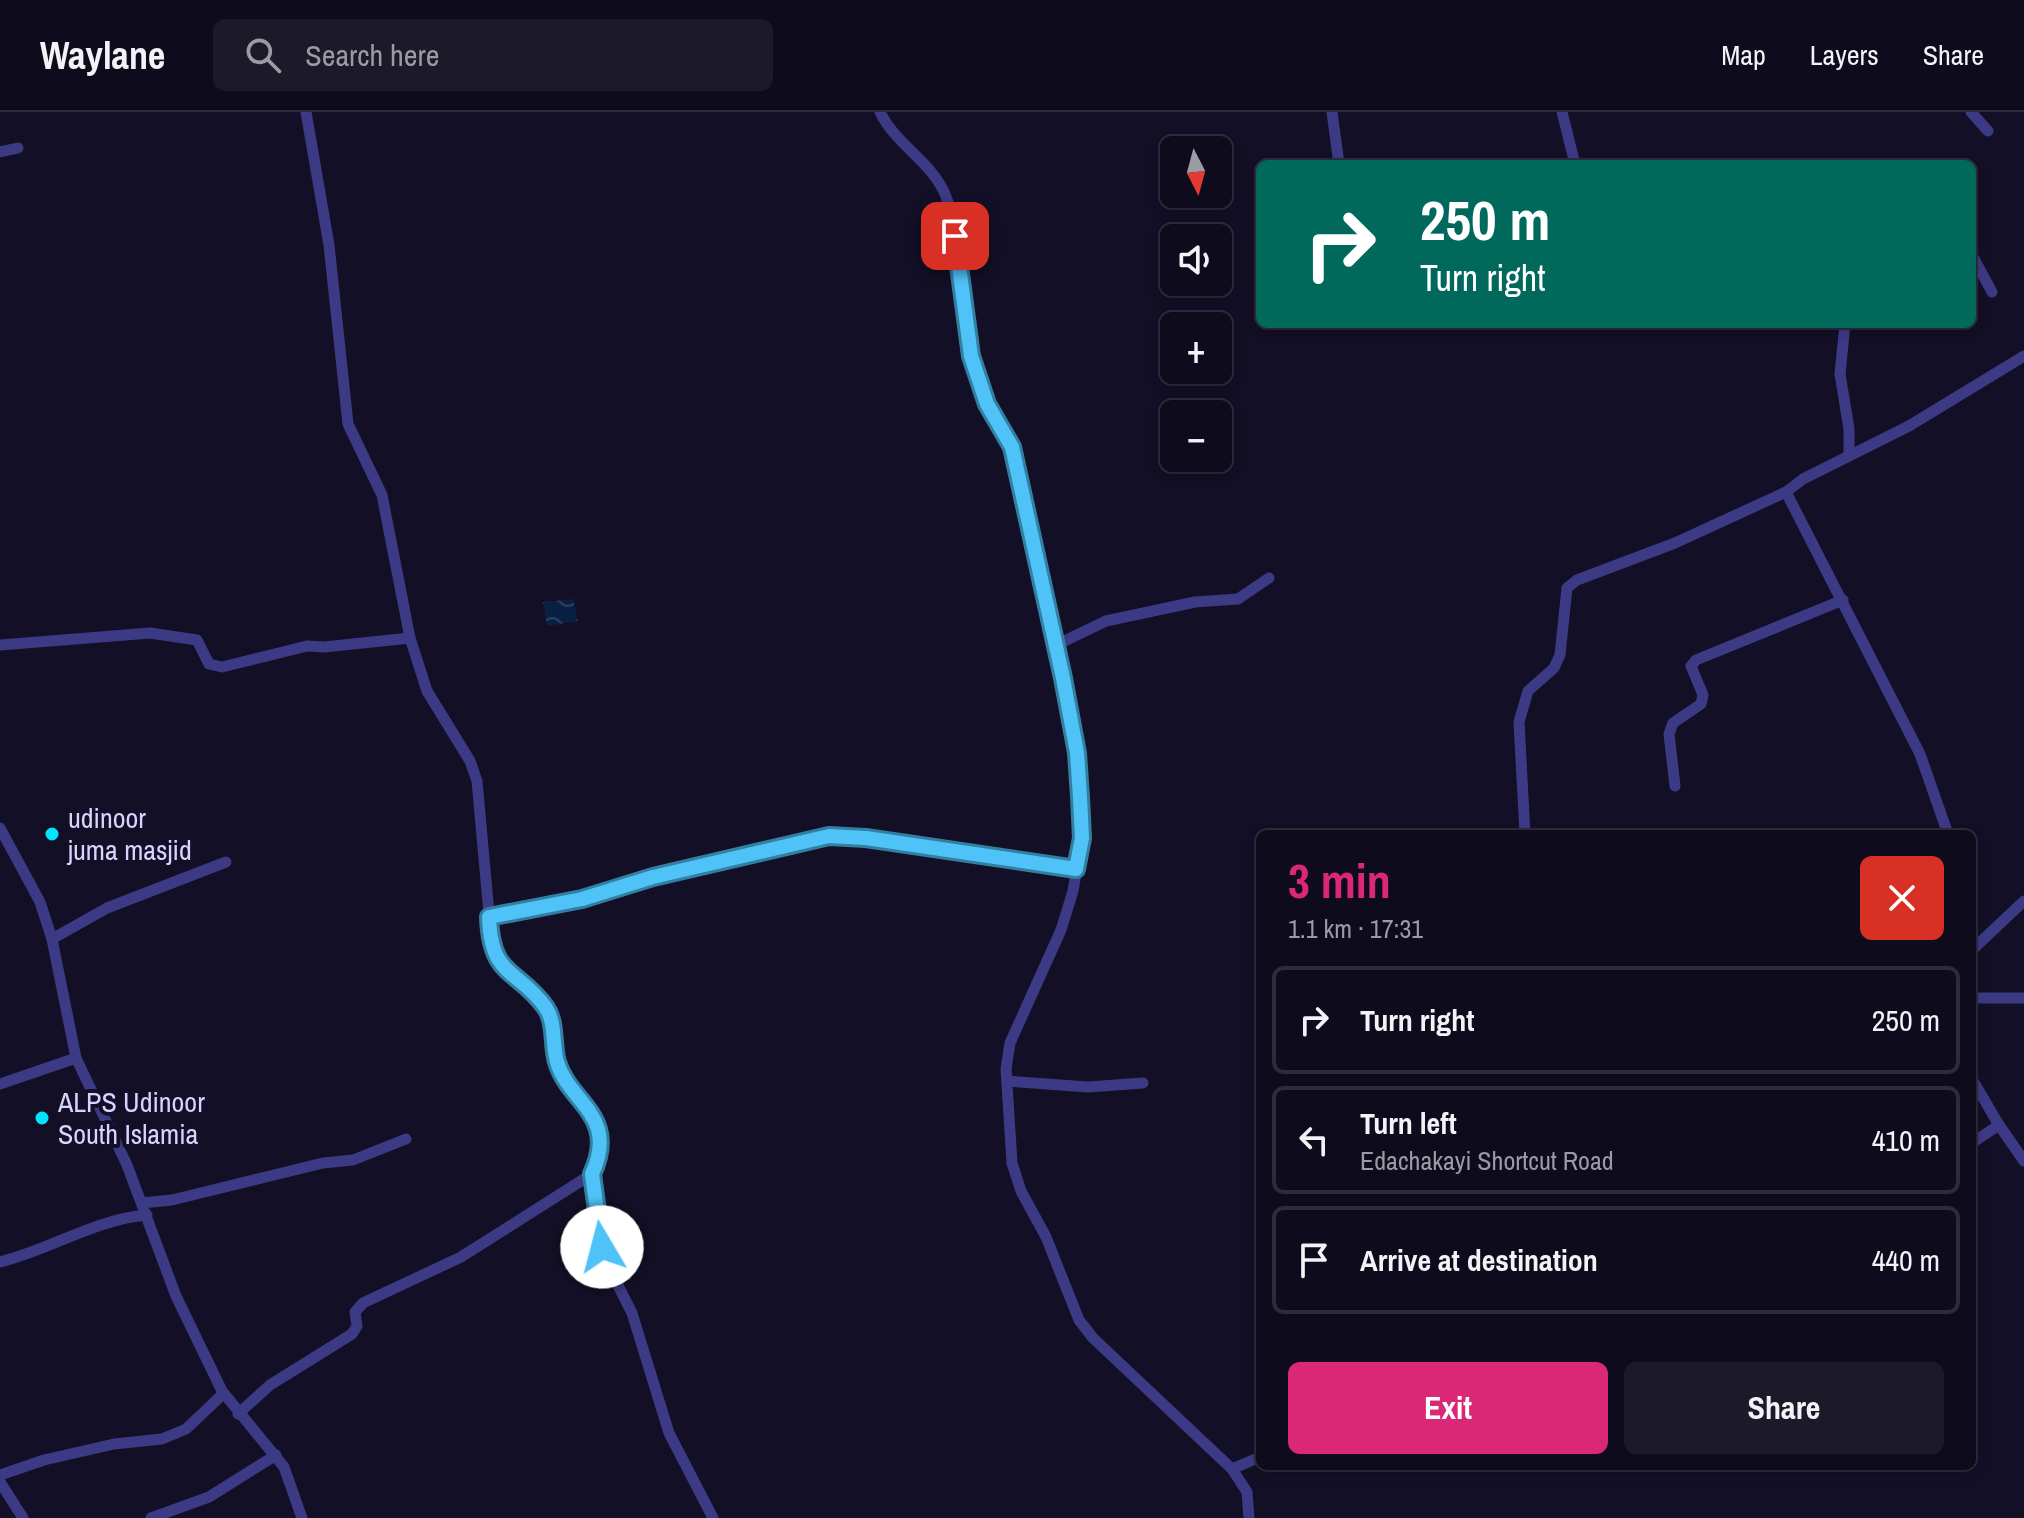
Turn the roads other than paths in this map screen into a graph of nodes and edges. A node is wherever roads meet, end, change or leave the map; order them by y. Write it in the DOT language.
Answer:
graph roads {
  1 [pos="306,112"];
  2 [pos="880,112"];
  3 [pos="1332,112"];
  4 [pos="1562,112"];
  5 [pos="1971,112"];
  6 [pos="1988,131"];
  7 [pos="18,148"];
  8 [pos="0,152"];
  9 [pos="1338,160"];
  10 [pos="1574,160"];
  11 [pos="1976,262"];
  12 [pos="1992,292"];
  13 [pos="1845,328"];
  14 [pos="2024,356"];
  15 [pos="1849,456"];
  16 [pos="1786,492"];
  17 [pos="1269,578"];
  18 [pos="1843,600"];
  19 [pos="410,638"];
  20 [pos="0,645"];
  21 [pos="1054,646"];
  22 [pos="1675,786"];
  23 [pos="0,828"];
  24 [pos="1525,830"];
  25 [pos="1947,830"];
  26 [pos="226,862"];
  27 [pos="1076,869"];
  28 [pos="2024,901"];
  29 [pos="489,917"];
  30 [pos="52,939"];
  31 [pos="1976,944"];
  32 [pos="1976,998"];
  33 [pos="2024,998"];
  34 [pos="76,1058"];
  35 [pos="1007,1081"];
  36 [pos="1143,1083"];
  37 [pos="0,1084"];
  38 [pos="1976,1086"];
  39 [pos="1999,1125"];
  40 [pos="406,1139"];
  41 [pos="1976,1140"];
  42 [pos="2024,1161"];
  43 [pos="592,1174"];
  44 [pos="144,1209"];
  45 [pos="0,1262"];
  46 [pos="223,1394"];
  47 [pos="238,1414"];
  48 [pos="276,1455"];
  49 [pos="1256,1459"];
  50 [pos="1232,1469"];
  51 [pos="0,1475"];
  52 [pos="0,1482"];
  53 [pos="23,1518"];
  54 [pos="151,1518"];
  55 [pos="302,1518"];
  56 [pos="713,1518"];
  57 [pos="1249,1518"];
  1 -- 19 [label="street"];
  2 -- 21 [label="street"];
  3 -- 9 [label="street"];
  4 -- 10 [label="street"];
  5 -- 6 [label="street"];
  7 -- 8 [label="street"];
  11 -- 12 [label="street"];
  13 -- 15 [label="street"];
  14 -- 15 [label="street"];
  15 -- 16 [label="street"];
  16 -- 18 [label="street"];
  16 -- 24 [label="street"];
  17 -- 21 [label="street"];
  18 -- 22 [label="street"];
  18 -- 25 [label="street"];
  19 -- 20 [label="street"];
  19 -- 29 [label="street"];
  21 -- 27 [label="street"];
  23 -- 30 [label="street"];
  26 -- 30 [label="street"];
  27 -- 29 [label="street"];
  27 -- 35 [label="street"];
  28 -- 31 [label="street"];
  29 -- 43 [label="street"];
  30 -- 34 [label="street"];
  32 -- 33 [label="street"];
  34 -- 37 [label="street"];
  34 -- 44 [label="street"];
  35 -- 36 [label="street"];
  35 -- 50 [label="street"];
  38 -- 39 [label="street"];
  39 -- 41 [label="street"];
  39 -- 42 [label="street"];
  40 -- 44 [label="street"];
  43 -- 47 [label="street"];
  43 -- 56 [label="street"];
  44 -- 45 [label="street"];
  44 -- 46 [label="street"];
  46 -- 47 [label="street"];
  46 -- 51 [label="street"];
  47 -- 48 [label="street"];
  48 -- 54 [label="street"];
  48 -- 55 [label="street"];
  49 -- 50 [label="street"];
  50 -- 57 [label="street"];
  52 -- 53 [label="street"];
}
